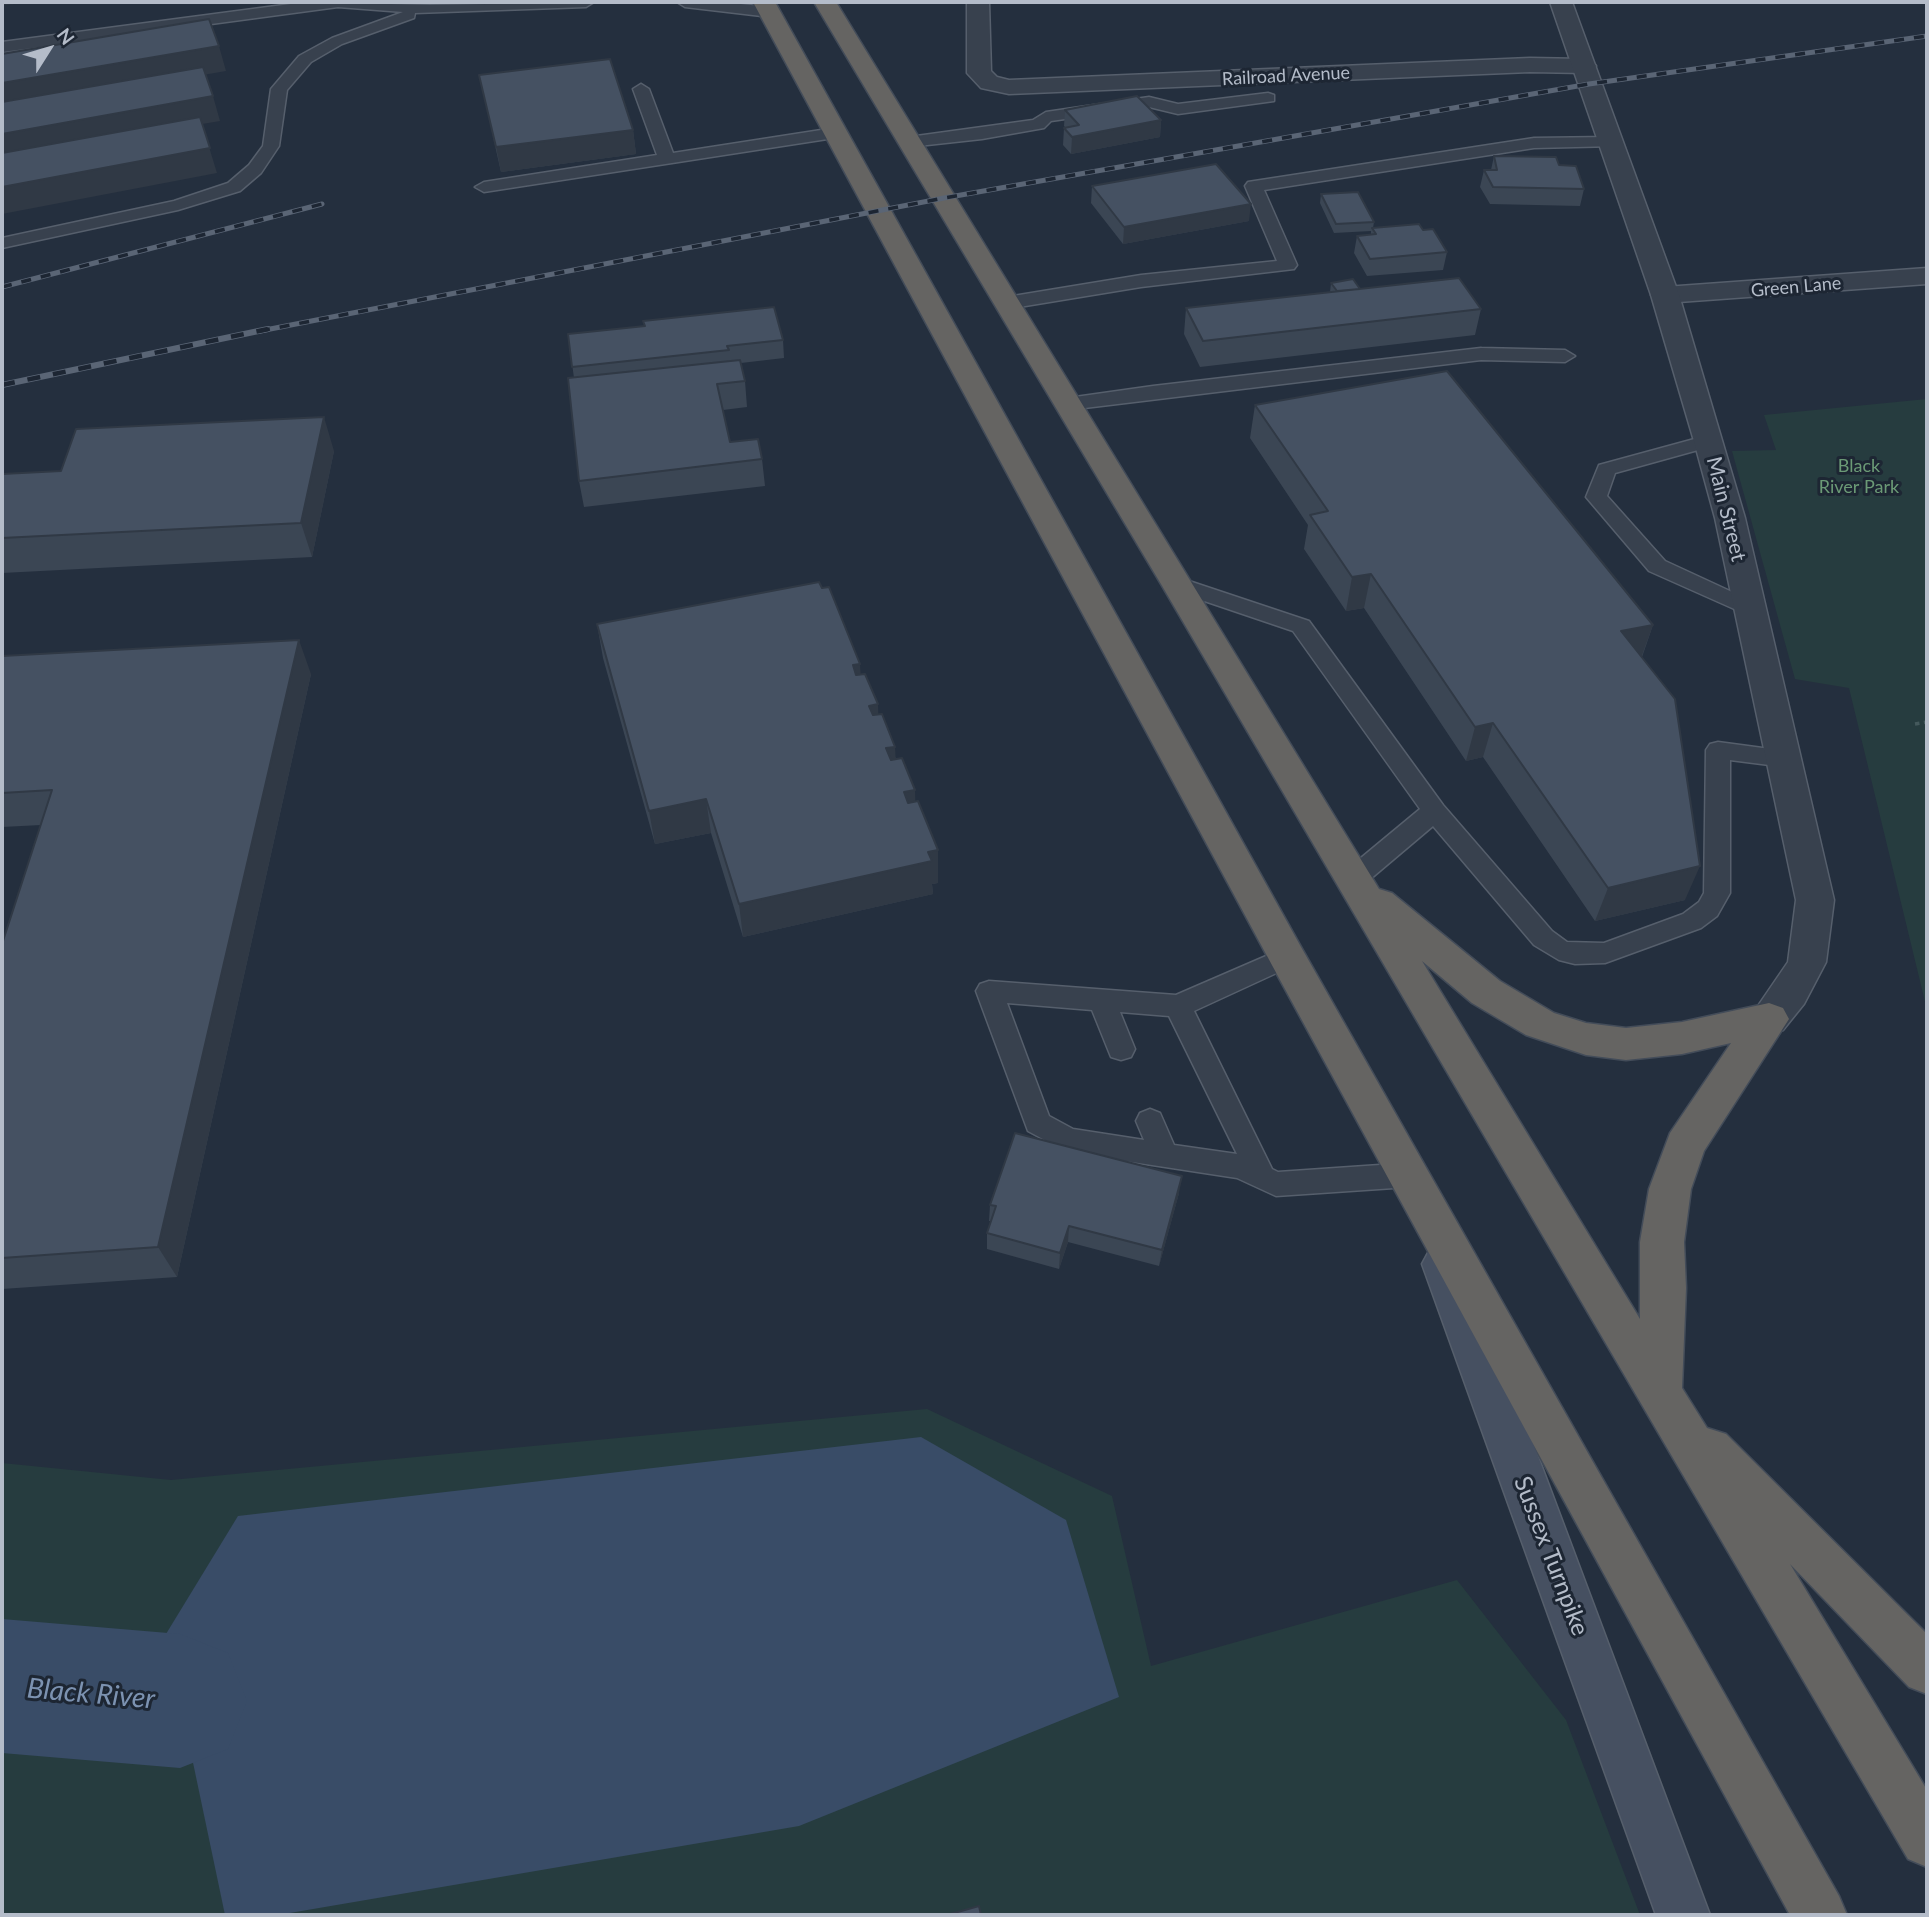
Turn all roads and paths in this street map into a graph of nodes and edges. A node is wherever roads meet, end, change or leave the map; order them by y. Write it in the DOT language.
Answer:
graph roads {
  1 [pos="338,2"];
  2 [pos="586,2"];
  3 [pos="685,2"];
  4 [pos="825,2"];
  5 [pos="978,2"];
  6 [pos="1561,2"];
  7 [pos="767,7"];
  8 [pos="430,10"];
  9 [pos="2,47"];
  10 [pos="1584,66"];
  11 [pos="641,89"];
  12 [pos="1268,98"];
  13 [pos="834,133"];
  14 [pos="909,142"];
  15 [pos="1610,142"];
  16 [pos="667,158"];
  17 [pos="484,187"];
  18 [pos="2,243"];
  19 [pos="1927,276"];
  20 [pos="1665,295"];
  21 [pos="1007,303"];
  22 [pos="1565,356"];
  23 [pos="1068,404"];
  24 [pos="1709,441"];
  25 [pos="1177,584"];
  26 [pos="1749,608"];
  27 [pos="1927,722"];
  28 [pos="1915,724"];
  29 [pos="1785,759"];
  30 [pos="1434,811"];
  31 [pos="1353,879"];
  32 [pos="1287,957"];
  33 [pos="1101,999"];
  34 [pos="1178,1006"];
  35 [pos="1769,1019"];
  36 [pos="1121,1049"];
  37 [pos="1150,1121"];
  38 [pos="1164,1155"];
  39 [pos="1262,1177"];
  40 [pos="1414,1186"];
  41 [pos="1662,1400"];
  42 [pos="1927,1669"];
  43 [pos="1927,1840"];
  44 [pos="1683,1915"];
  45 [pos="1820,1915"];
  1 -- 8 [label="lane"];
  1 -- 9 [label="lane"];
  2 -- 8 [label="lane"];
  3 -- 7 [label="lane"];
  4 -- 14 [label="highway"];
  5 -- 10 [label="street, Railroad Avenue"];
  6 -- 10 [label="street, Main Street"];
  7 -- 13 [label="highway"];
  8 -- 18 [label="lane"];
  10 -- 15 [label="street, Main Street"];
  11 -- 16 [label="lane"];
  12 -- 14 [label="lane"];
  13 -- 16 [label="lane"];
  13 -- 32 [label="highway"];
  14 -- 21 [label="highway"];
  15 -- 20 [label="street, Main Street"];
  15 -- 21 [label="lane"];
  16 -- 17 [label="lane"];
  19 -- 20 [label="street, Green Lane"];
  20 -- 24 [label="street, Main Street"];
  21 -- 23 [label="highway"];
  22 -- 23 [label="lane"];
  23 -- 25 [label="highway"];
  24 -- 26 [label="street, Main Street"];
  24 -- 26 [label="lane"];
  25 -- 30 [label="lane"];
  25 -- 31 [label="highway"];
  26 -- 29 [label="street, Main Street"];
  27 -- 28 [label="path"];
  29 -- 30 [label="lane"];
  29 -- 35 [label="street, Main Street"];
  30 -- 31 [label="lane"];
  31 -- 35 [label="highway"];
  31 -- 41 [label="highway"];
  32 -- 34 [label="lane"];
  32 -- 40 [label="highway"];
  33 -- 34 [label="lane"];
  33 -- 36 [label="lane"];
  33 -- 38 [label="lane"];
  34 -- 39 [label="lane"];
  35 -- 41 [label="highway"];
  37 -- 38 [label="lane"];
  38 -- 39 [label="lane"];
  39 -- 40 [label="lane"];
  40 -- 44 [label="main road, Sussex Turnpike"];
  40 -- 45 [label="highway"];
  41 -- 42 [label="highway"];
  41 -- 43 [label="highway"];
}
